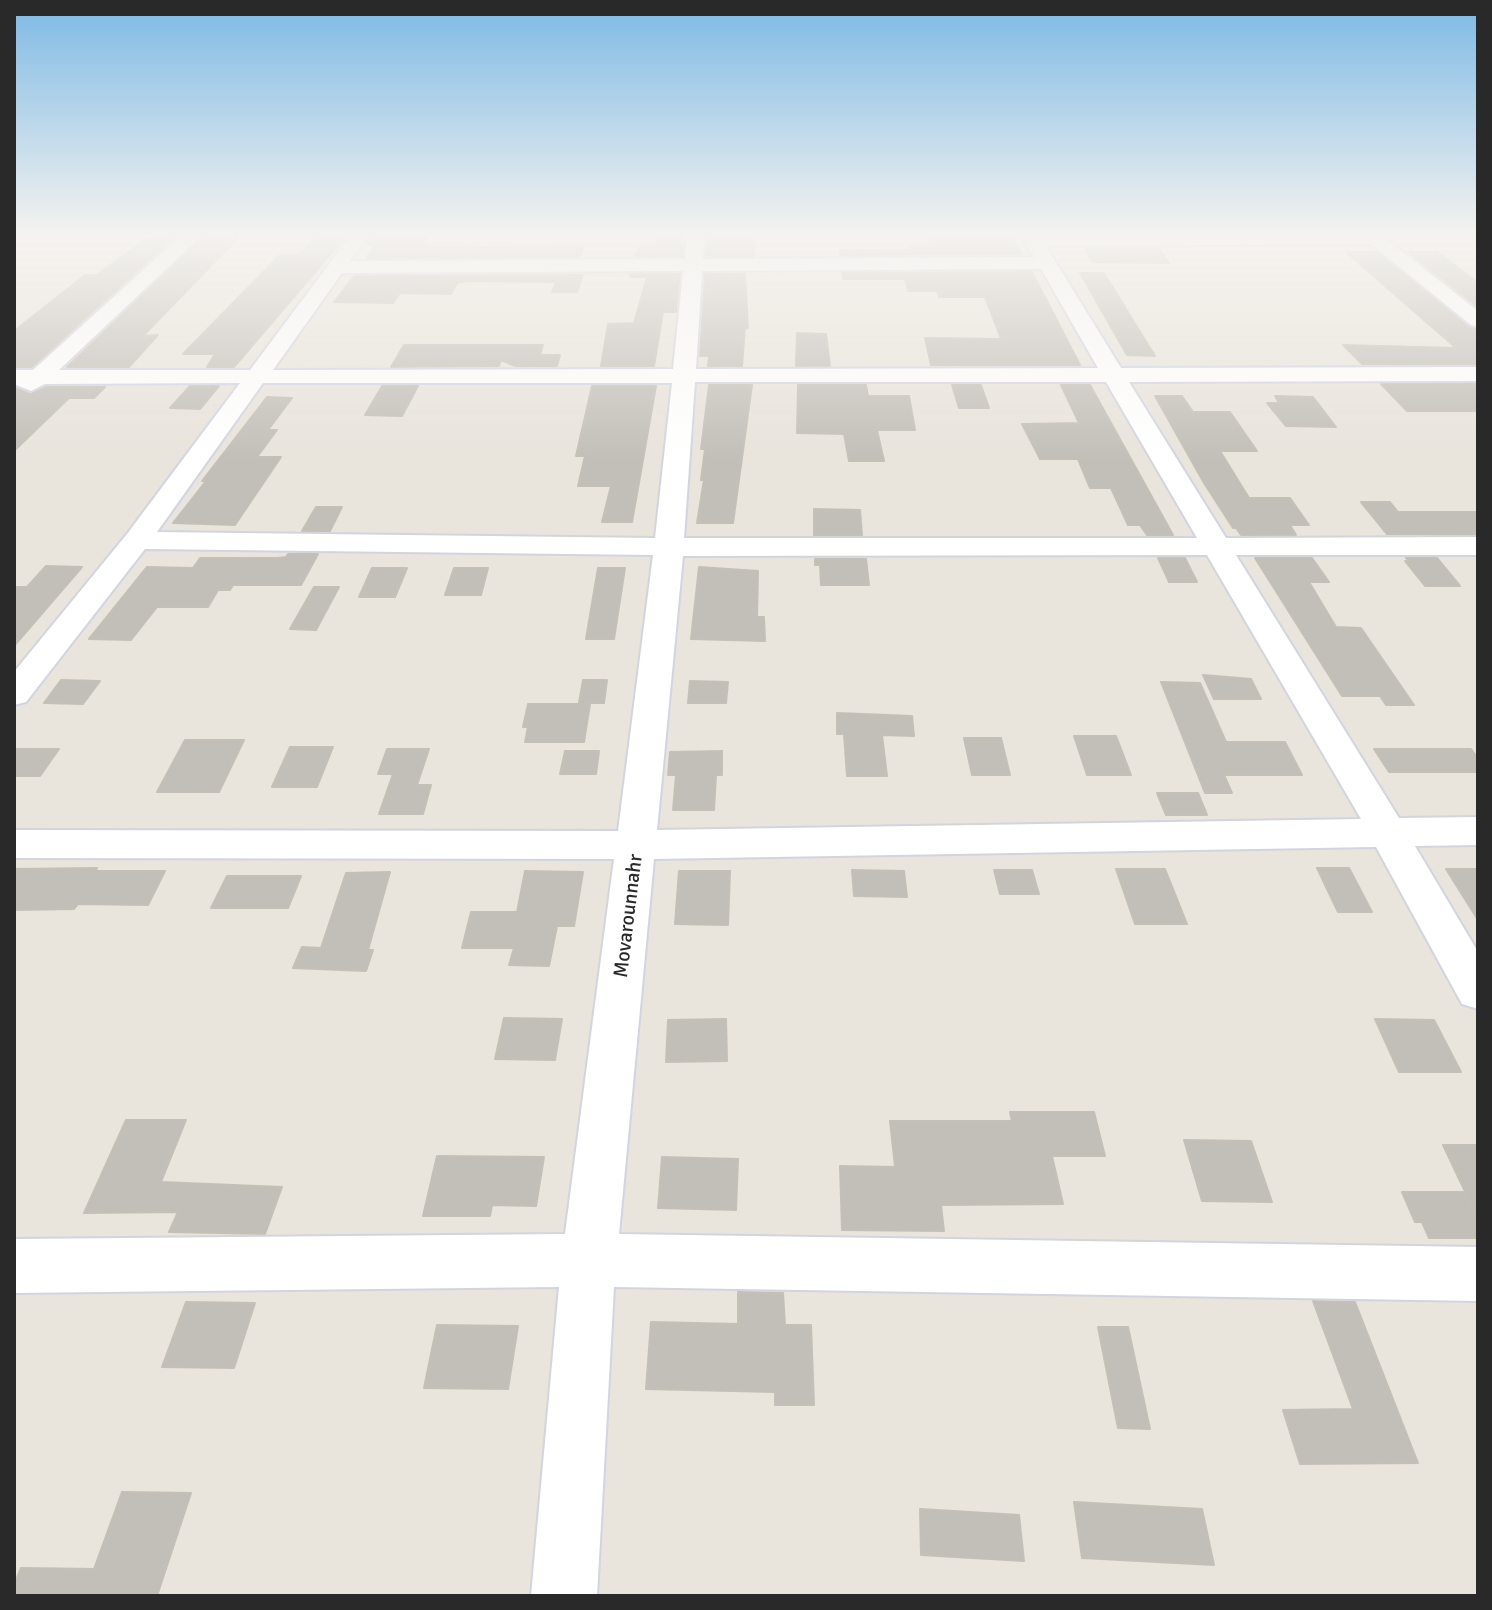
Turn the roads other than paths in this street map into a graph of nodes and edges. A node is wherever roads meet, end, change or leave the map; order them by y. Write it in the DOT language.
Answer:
graph roads {
  1 [pos="112,310"];
  2 [pos="305,310"];
  3 [pos="689,310"];
  4 [pos="1076,310"];
  5 [pos="1116,373"];
  6 [pos="1478,374"];
  7 [pos="257,376"];
  8 [pos="14,377"];
  9 [pos="39,377"];
  10 [pos="684,377"];
  11 [pos="14,400"];
  12 [pos="137,540"];
  13 [pos="1478,546"];
  14 [pos="669,547"];
  15 [pos="1215,548"];
  16 [pos="14,694"];
  17 [pos="1387,831"];
  18 [pos="1478,831"];
  19 [pos="14,844"];
  20 [pos="638,845"];
  21 [pos="1478,991"];
  22 [pos="589,1260"];
  23 [pos="14,1266"];
  24 [pos="1478,1274"];
  25 [pos="564,1596"];
  1 -- 9 [label="street"];
  2 -- 7 [label="street"];
  3 -- 10 [label="street, Movarounnahr"];
  4 -- 5 [label="street"];
  5 -- 6 [label="street"];
  5 -- 10 [label="street"];
  5 -- 15 [label="street"];
  7 -- 9 [label="street"];
  7 -- 10 [label="street"];
  7 -- 12 [label="street"];
  8 -- 9 [label="street"];
  9 -- 11 [label="street"];
  10 -- 14 [label="street, Movarounnahr"];
  12 -- 14 [label="street"];
  12 -- 16 [label="street"];
  13 -- 15 [label="street"];
  14 -- 15 [label="street"];
  14 -- 20 [label="street, Movarounnahr"];
  15 -- 17 [label="street"];
  17 -- 18 [label="street"];
  17 -- 20 [label="street"];
  17 -- 21 [label="street"];
  19 -- 20 [label="street"];
  20 -- 22 [label="street, Movarounnahr"];
  22 -- 23 [label="street"];
  22 -- 24 [label="street"];
  22 -- 25 [label="street, Movarounnahr"];
}
